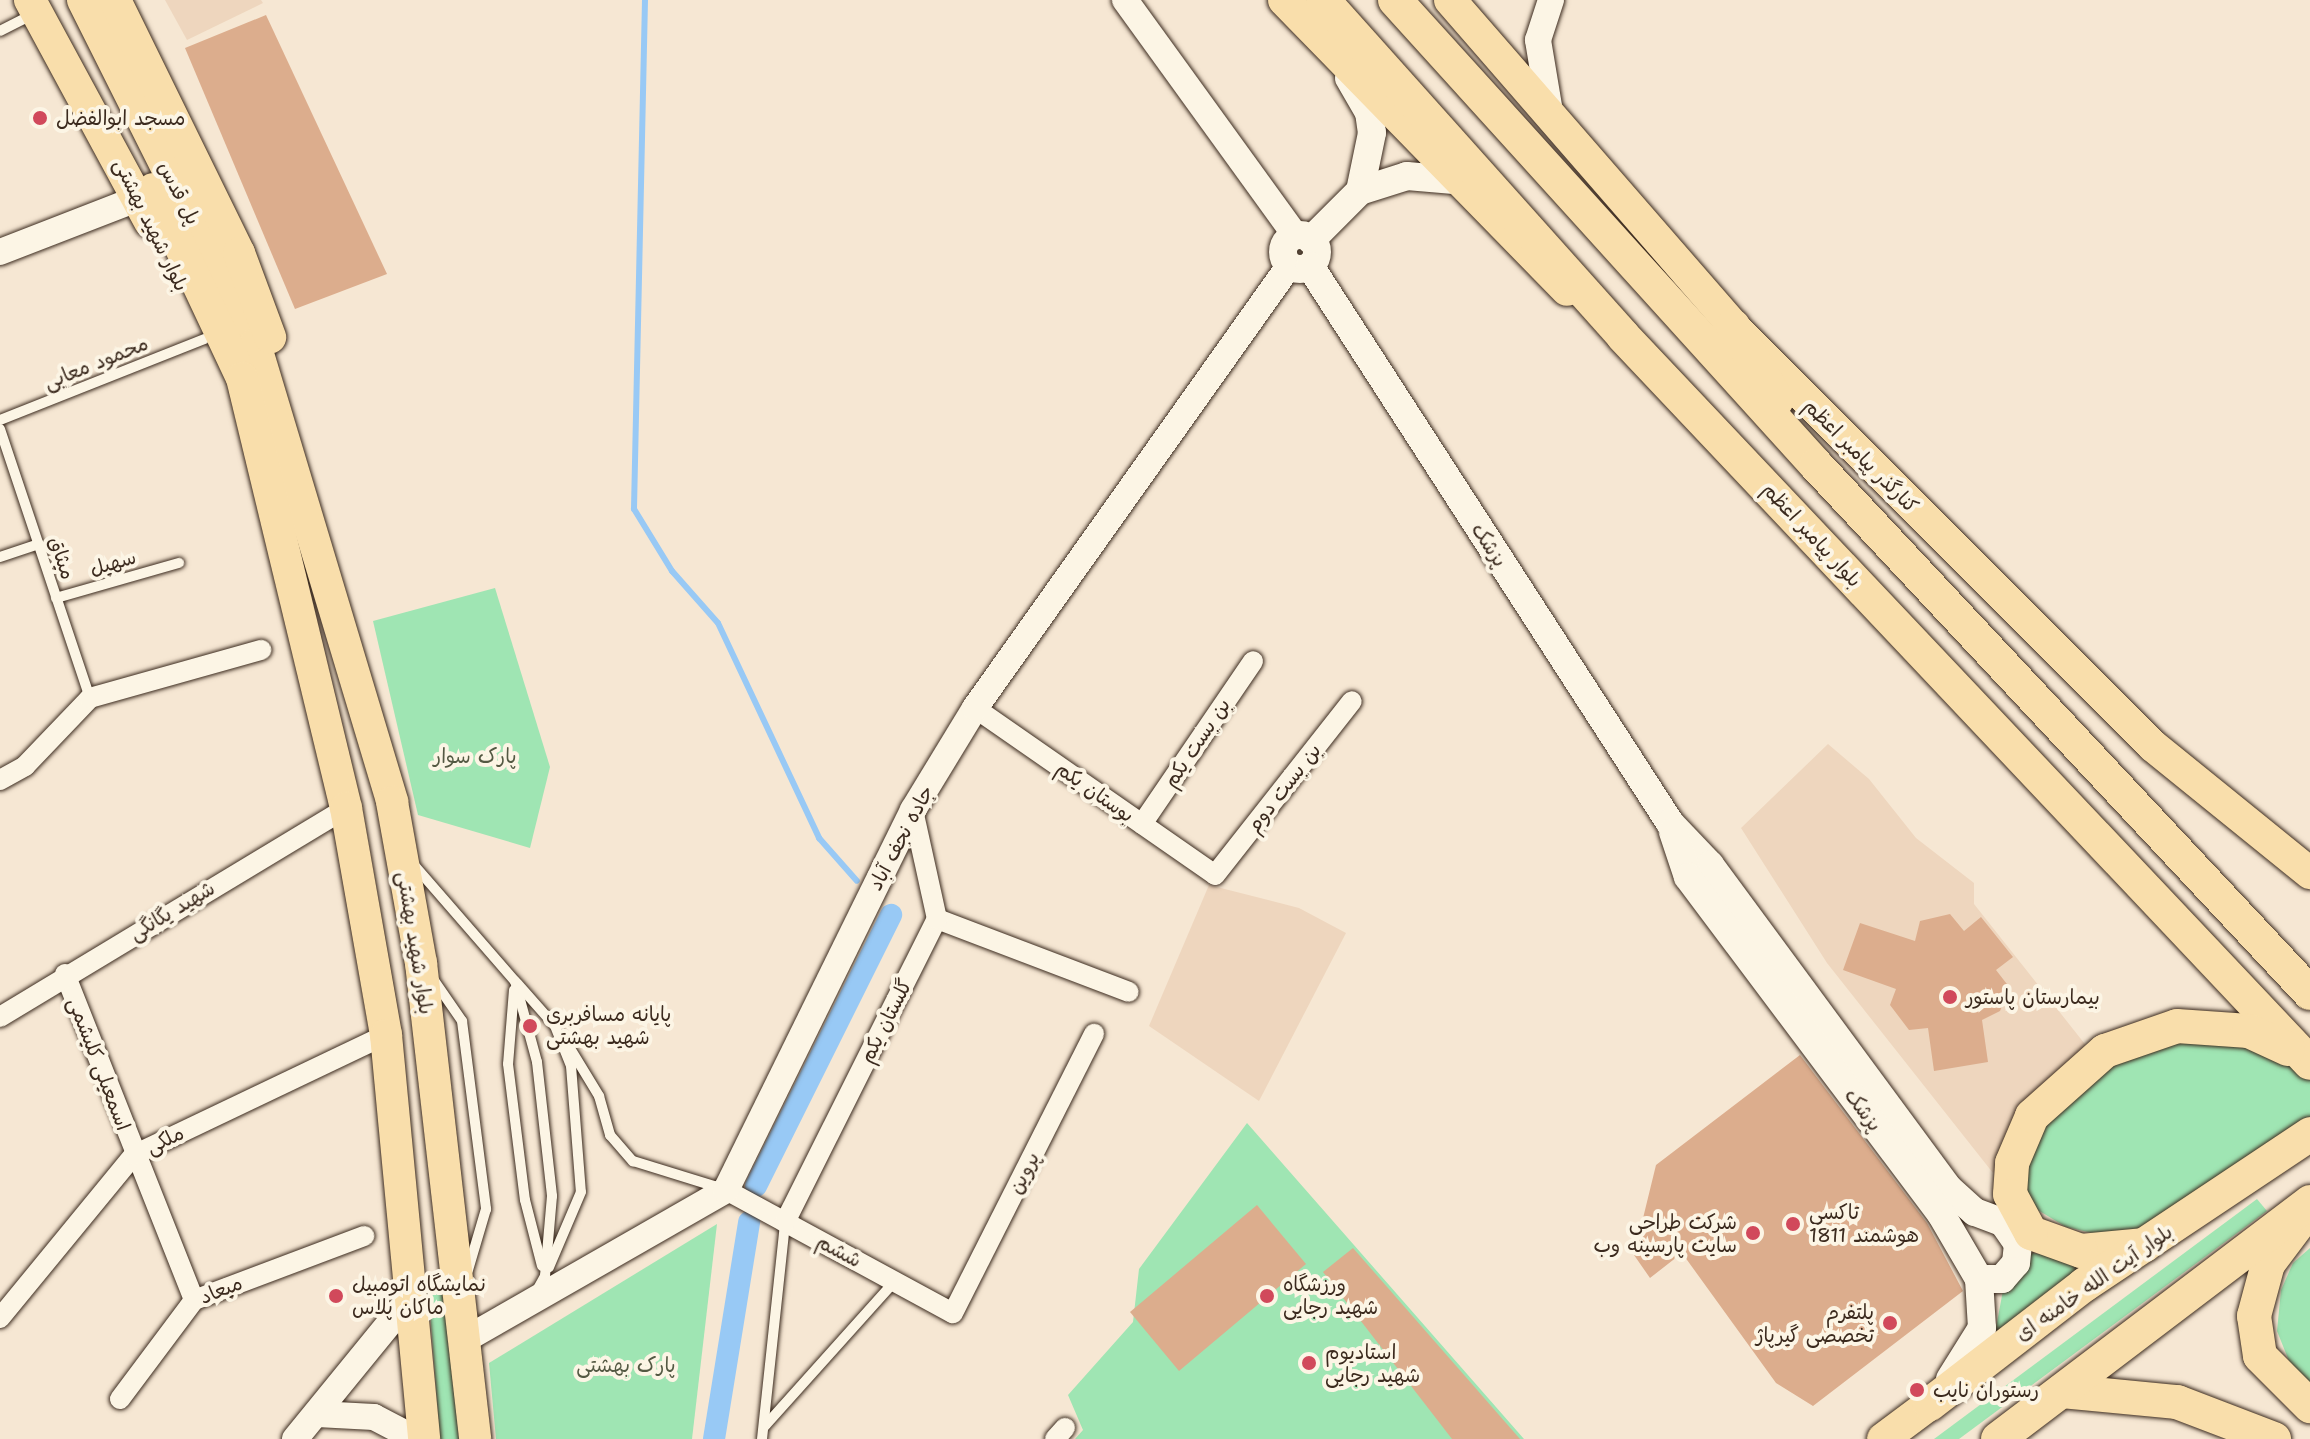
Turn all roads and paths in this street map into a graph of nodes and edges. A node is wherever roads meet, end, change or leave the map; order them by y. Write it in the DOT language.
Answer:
graph roads {
  1 [pos="83,0"];
  2 [pos="115,0"];
  3 [pos="1125,0"];
  4 [pos="1284,0"];
  5 [pos="1323,0"];
  6 [pos="1395,0"];
  7 [pos="1450,0"];
  8 [pos="1551,0"];
  9 [pos="43,4"];
  10 [pos="0,31"];
  11 [pos="1325,44"];
  12 [pos="1552,119"];
  13 [pos="1454,180"];
  14 [pos="1360,191"];
  15 [pos="139,198"];
  16 [pos="0,252"];
  17 [pos="1302,252"];
  18 [pos="1733,326"];
  19 [pos="1623,336"];
  20 [pos="231,345"];
  21 [pos="0,420"];
  22 [pos="0,429"];
  23 [pos="295,458"];
  24 [pos="1816,465"];
  25 [pos="39,544"];
  26 [pos="0,557"];
  27 [pos="179,563"];
  28 [pos="56,598"];
  29 [pos="261,650"];
  30 [pos="1253,661"];
  31 [pos="90,698"];
  32 [pos="1352,701"];
  33 [pos="975,708"];
  34 [pos="0,780"];
  35 [pos="346,808"];
  36 [pos="913,810"];
  37 [pos="1670,823"];
  38 [pos="1142,824"];
  39 [pos="400,849"];
  40 [pos="2310,873"];
  41 [pos="1215,875"];
  42 [pos="937,919"];
  43 [pos="65,974"];
  44 [pos="515,981"];
  45 [pos="1129,992"];
  46 [pos="2310,993"];
  47 [pos="0,1017"];
  48 [pos="555,1026"];
  49 [pos="1094,1034"];
  50 [pos="386,1035"];
  51 [pos="2310,1063"];
  52 [pos="2310,1134"];
  53 [pos="134,1155"];
  54 [pos="726,1190"];
  55 [pos="2310,1205"];
  56 [pos="785,1222"];
  57 [pos="2017,1228"];
  58 [pos="364,1236"];
  59 [pos="2145,1245"];
  60 [pos="545,1276"];
  61 [pos="1979,1279"];
  62 [pos="895,1281"];
  63 [pos="411,1297"];
  64 [pos="194,1300"];
  65 [pos="528,1304"];
  66 [pos="953,1313"];
  67 [pos="0,1318"];
  68 [pos="466,1339"];
  69 [pos="2062,1391"];
  70 [pos="120,1399"];
  71 [pos="1930,1404"];
  72 [pos="2310,1406"];
  73 [pos="317,1414"];
  74 [pos="764,1427"];
  75 [pos="295,1439"];
  76 [pos="416,1439"];
  77 [pos="424,1439"];
  78 [pos="475,1439"];
  79 [pos="762,1439"];
  80 [pos="1883,1439"];
  81 [pos="1998,1439"];
  82 [pos="2274,1439"];
  1 -- 20 [label="main road, پل قدس"];
  2 -- 23 [label="main road, بلوار شهید بهشتی"];
  3 -- 17 [label="street"];
  4 -- 11 [label="main road"];
  5 -- 19 [label="highway, بلوار پیامبر اعظم"];
  6 -- 24 [label="highway"];
  7 -- 12 [label="main road, کنارگذر پیامبر اعظم"];
  8 -- 12 [label="street"];
  9 -- 10 [label="lane"];
  9 -- 15 [label="main road, بلوار شهید بهشتی"];
  9 -- 20 [label="main road, پل قدس"];
  11 -- 13 [label="main road"];
  11 -- 14 [label="main road"];
  12 -- 18 [label="main road, کنارگذر پیامبر اعظم"];
  13 -- 14 [label="main road"];
  13 -- 19 [label="main road"];
  14 -- 17 [label="main road, جاده نجف آباد"];
  15 -- 16 [label="street"];
  15 -- 20 [label="main road, بلوار شهید بهشتی"];
  17 -- 33 [label="street, جاده نجف آباد"];
  17 -- 37 [label="main road, پزشک"];
  18 -- 24 [label="highway"];
  18 -- 40 [label="main road, کنارگذر پیامبر اعظم"];
  19 -- 51 [label="highway, بلوار پیامبر اعظم"];
  20 -- 21 [label="lane, محمود معابی"];
  20 -- 23 [label="main road, بلوار شهید بهشتی"];
  20 -- 35 [label="main road, بلوار شهید بهشتی"];
  22 -- 25 [label="lane, میثاق"];
  23 -- 39 [label="main road, بلوار شهید بهشتی"];
  24 -- 46 [label="highway"];
  25 -- 26 [label="lane"];
  25 -- 28 [label="lane, میثاق"];
  27 -- 28 [label="lane, سهیل"];
  28 -- 31 [label="lane, میثاق"];
  29 -- 31 [label="street"];
  30 -- 38 [label="street, بن بست یکم"];
  31 -- 34 [label="street"];
  32 -- 41 [label="street, بن بست دوم"];
  33 -- 36 [label="street, جاده نجف آباد"];
  33 -- 38 [label="street, بوستان یکم"];
  35 -- 43 [label="street, شهید یگانگی"];
  35 -- 50 [label="main road, بلوار شهید بهشتی"];
  36 -- 42 [label="street"];
  36 -- 54 [label="street, جاده نجف آباد"];
  37 -- 57 [label="main road, پزشک"];
  37 -- 61 [label="main road, پزشک"];
  38 -- 41 [label="street, بوستان یکم"];
  39 -- 44 [label="lane"];
  39 -- 68 [label="main road, بلوار شهید بهشتی"];
  42 -- 45 [label="street"];
  42 -- 56 [label="street, گلستان یکم"];
  43 -- 47 [label="street, شهید یگانگی"];
  43 -- 53 [label="street, اسمعیلی کلیشمی"];
  44 -- 48 [label="lane"];
  44 -- 60 [label="lane"];
  44 -- 60 [label="lane"];
  48 -- 54 [label="lane"];
  48 -- 60 [label="lane"];
  49 -- 66 [label="street, پروین"];
  50 -- 53 [label="street, ملکی"];
  50 -- 63 [label="main road, بلوار شهید بهشتی"];
  51 -- 57 [label="highway"];
  52 -- 59 [label="highway, بلوار آیت الله خامنه ای"];
  53 -- 64 [label="street, اسمعیلی کلیشمی"];
  53 -- 67 [label="street, ملکی"];
  54 -- 56 [label="street, ششم"];
  54 -- 65 [label="street"];
  55 -- 69 [label="highway"];
  55 -- 72 [label="highway"];
  56 -- 62 [label="street, ششم"];
  56 -- 74 [label="lane"];
  57 -- 59 [label="highway"];
  57 -- 61 [label="main road"];
  58 -- 64 [label="street, میعاد"];
  59 -- 71 [label="highway, بلوار آیت الله خامنه ای"];
  60 -- 65 [label="lane"];
  61 -- 71 [label="main road, پزشک"];
  62 -- 66 [label="street, ششم"];
  62 -- 74 [label="lane"];
  63 -- 73 [label="street"];
  63 -- 77 [label="main road, بلوار شهید بهشتی"];
  64 -- 70 [label="street, میعاد"];
  65 -- 68 [label="street"];
  68 -- 78 [label="main road, بلوار شهید بهشتی"];
  69 -- 81 [label="highway"];
  69 -- 82 [label="highway"];
  71 -- 80 [label="main road, بلوار آیت الله خامنه ای"];
  73 -- 75 [label="street"];
  73 -- 76 [label="street"];
  74 -- 79 [label="lane"];
}
